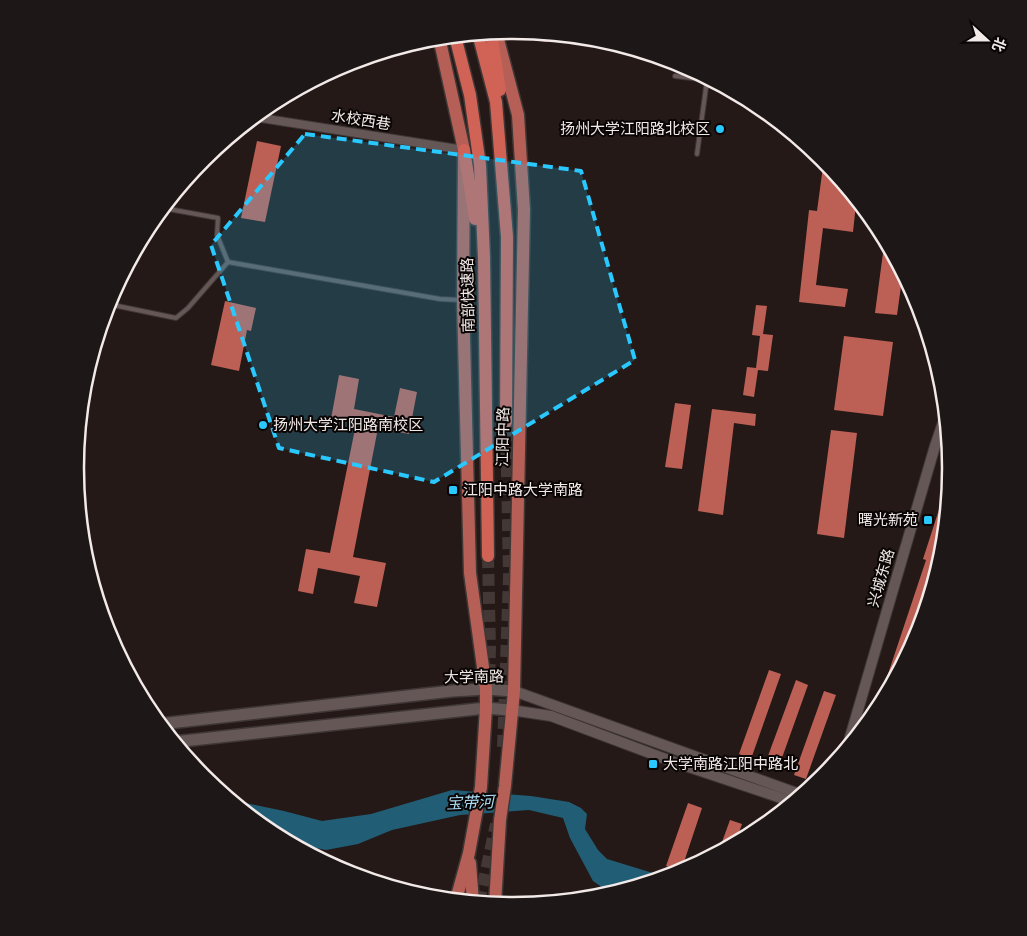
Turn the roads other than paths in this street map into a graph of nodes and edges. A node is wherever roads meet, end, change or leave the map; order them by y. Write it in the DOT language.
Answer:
graph roads {
  1 [pos="480,40"];
  2 [pos="493,40"];
  3 [pos="498,40"];
  4 [pos="457,42"];
  5 [pos="441,45"];
  6 [pos="675,76"];
  7 [pos="692,78"];
  8 [pos="706,85"];
  9 [pos="264,119"];
  10 [pos="464,150"];
  11 [pos="697,154"];
  12 [pos="171,210"];
  13 [pos="507,237"];
  14 [pos="228,262"];
  15 [pos="464,300"];
  16 [pos="116,306"];
  17 [pos="486,402"];
  18 [pos="506,422"];
  19 [pos="941,429"];
  20 [pos="488,556"];
  21 [pos="486,689"];
  22 [pos="514,691"];
  23 [pos="486,708"];
  24 [pos="512,710"];
  25 [pos="169,723"];
  26 [pos="851,733"];
  27 [pos="183,741"];
  28 [pos="795,793"];
  29 [pos="787,800"];
  30 [pos="469,853"];
  31 [pos="458,894"];
  32 [pos="472,895"];
  33 [pos="495,896"];
  1 -- 13 [label="highway"];
  2 -- 13 [label="highway"];
  3 -- 22 [label="main road, 江阳中路"];
  4 -- 17 [label="highway, 南部快速路"];
  5 -- 10 [label="main road"];
  6 -- 7 [label="lane"];
  8 -- 11 [label="lane"];
  9 -- 10 [label="street, 水校西巷"];
  10 -- 15 [label="main road"];
  10 -- 17 [label="highway"];
  12 -- 14 [label="lane"];
  13 -- 18 [label="highway"];
  14 -- 15 [label="lane"];
  14 -- 16 [label="lane"];
  15 -- 21 [label="main road"];
  17 -- 20 [label="highway, 南部快速路"];
  19 -- 26 [label="street, 兴城东路"];
  21 -- 22 [label="main road, 大学南路"];
  21 -- 23 [label="main road"];
  21 -- 25 [label="main road, 大学南路"];
  22 -- 24 [label="main road, 江阳中路"];
  22 -- 28 [label="street, 大学南路"];
  23 -- 24 [label="main road, 大学南路"];
  23 -- 27 [label="main road, 大学南路"];
  23 -- 30 [label="main road"];
  24 -- 29 [label="street, 大学南路"];
  24 -- 33 [label="main road, 江阳中路"];
  30 -- 31 [label="main road"];
  30 -- 32 [label="main road"];
}
